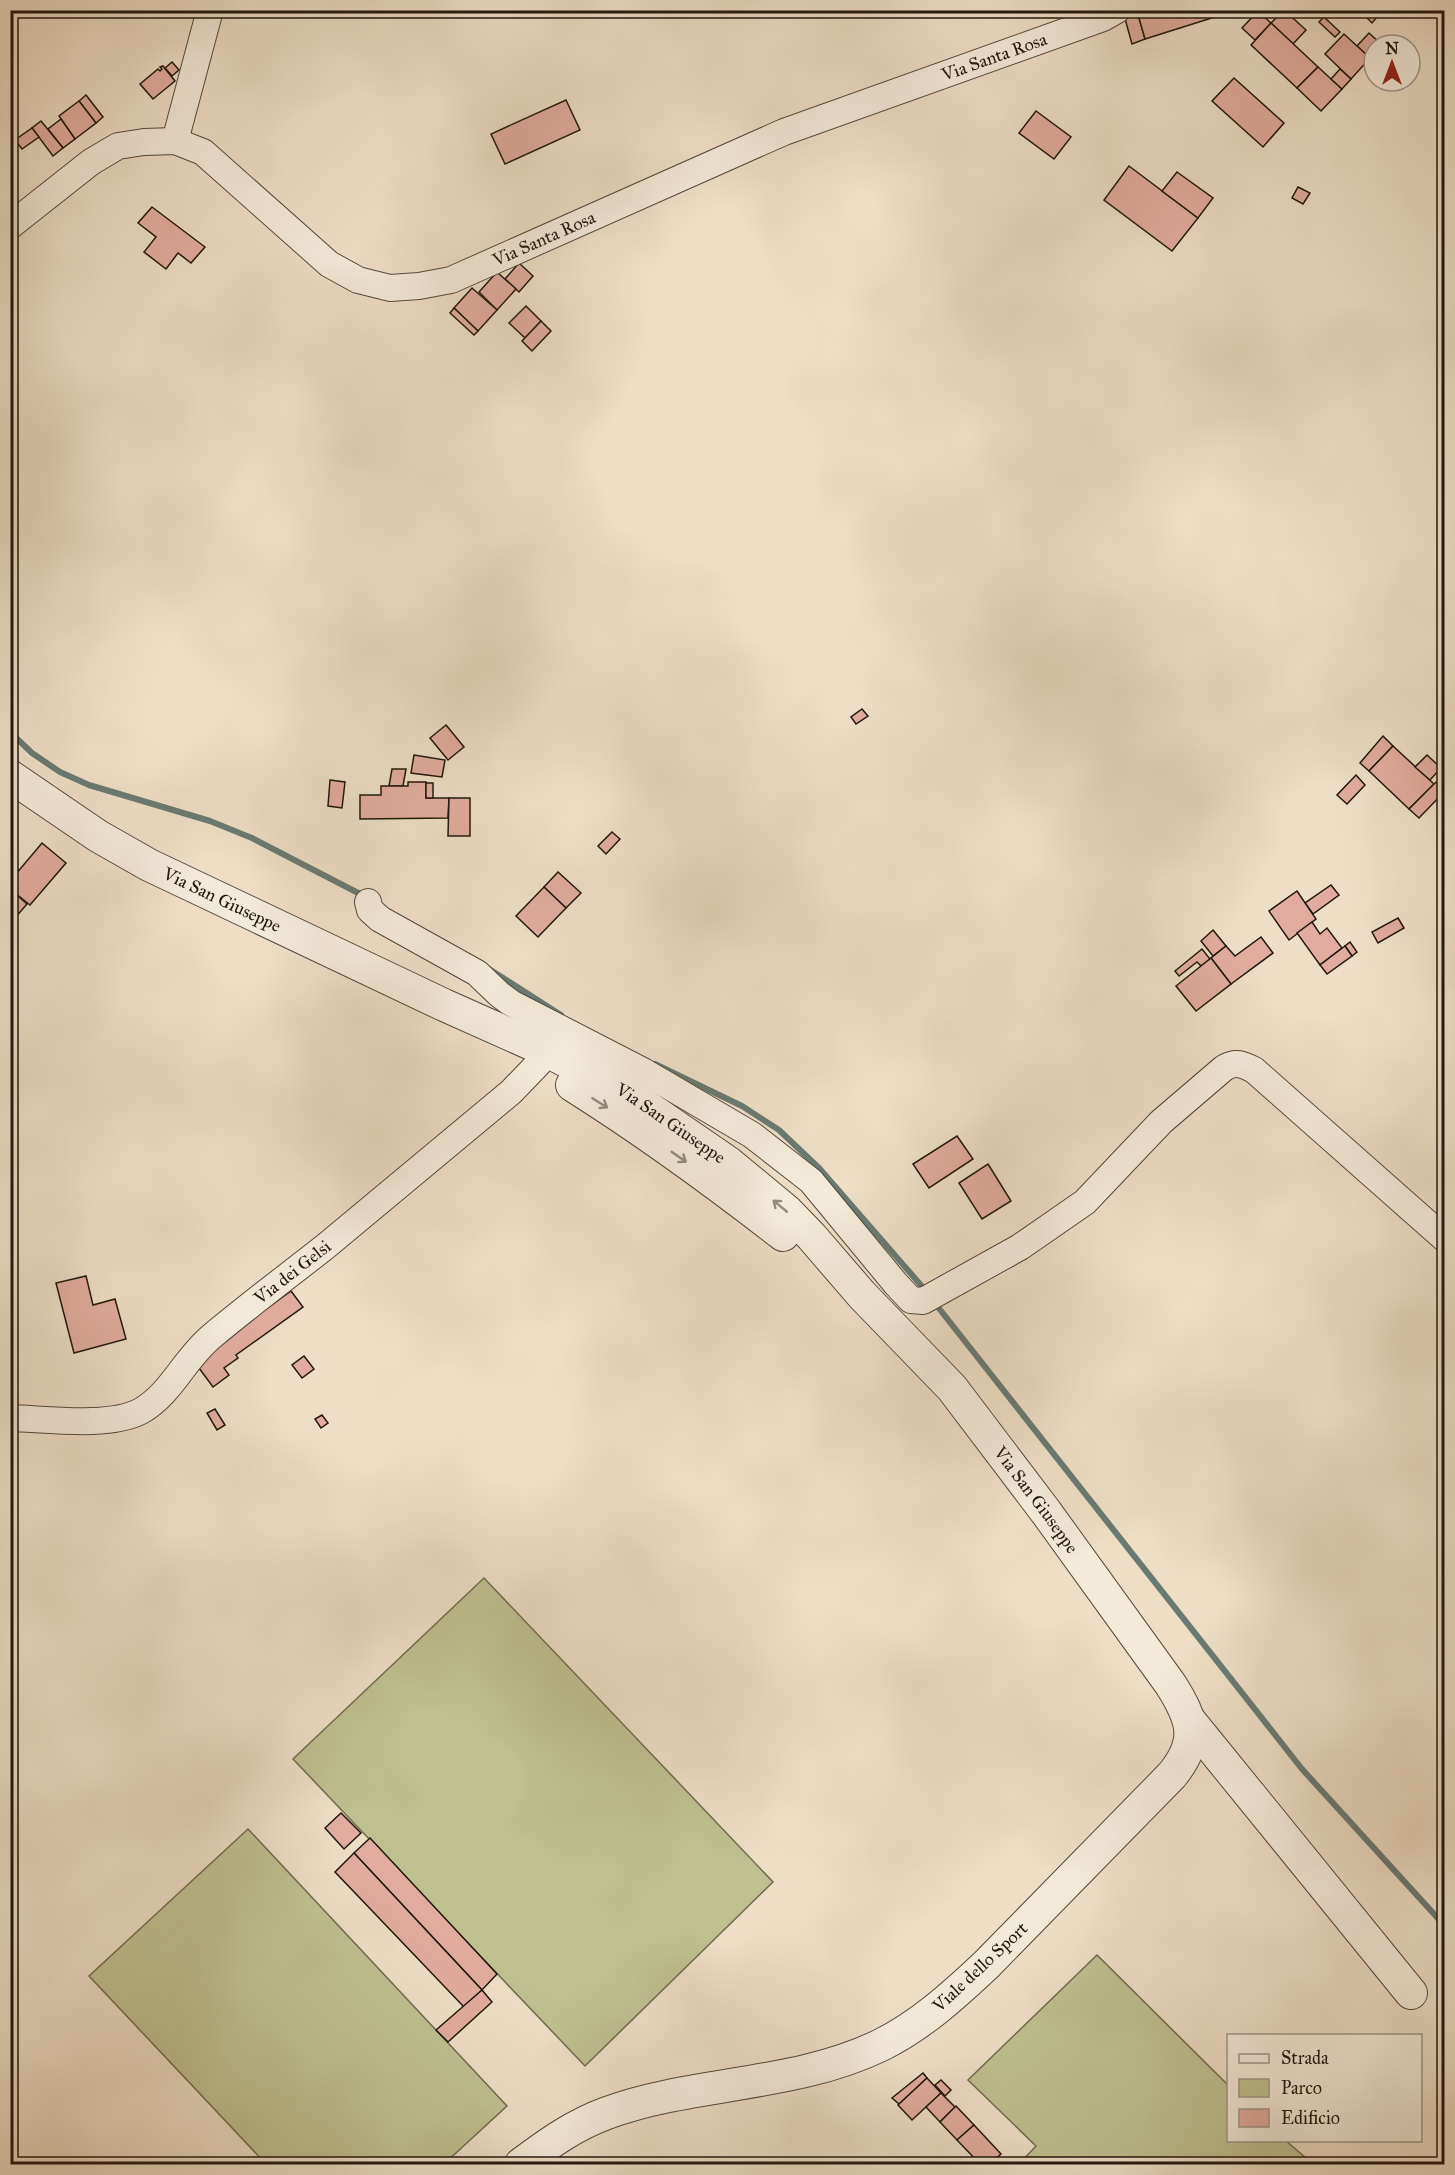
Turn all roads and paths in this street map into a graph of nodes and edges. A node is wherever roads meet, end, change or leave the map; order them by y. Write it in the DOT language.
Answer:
graph roads {
  1 [pos="210,10"];
  2 [pos="1117,10"];
  3 [pos="175,141"];
  4 [pos="10,226"];
  5 [pos="10,776"];
  6 [pos="368,902"];
  7 [pos="542,1057"];
  8 [pos="752,1135"];
  9 [pos="722,1173"];
  10 [pos="1444,1238"];
  11 [pos="10,1418"];
  12 [pos="1190,1720"];
  13 [pos="1411,1993"];
  14 [pos="520,2164"];
  1 -- 3 [label="street"];
  2 -- 3 [label="street, Via Santa Rosa"];
  3 -- 4 [label="street, Via Santa Rosa"];
  5 -- 7 [label="street, Via San Giuseppe"];
  6 -- 8 [label="street"];
  7 -- 9 [label="street, Via San Giuseppe"];
  7 -- 11 [label="street, Via dei Gelsi"];
  8 -- 9 [label="street"];
  8 -- 10 [label="street"];
  9 -- 12 [label="street, Via San Giuseppe"];
  12 -- 13 [label="street, Via San Giuseppe"];
  12 -- 14 [label="street, Viale dello Sport"];
}
